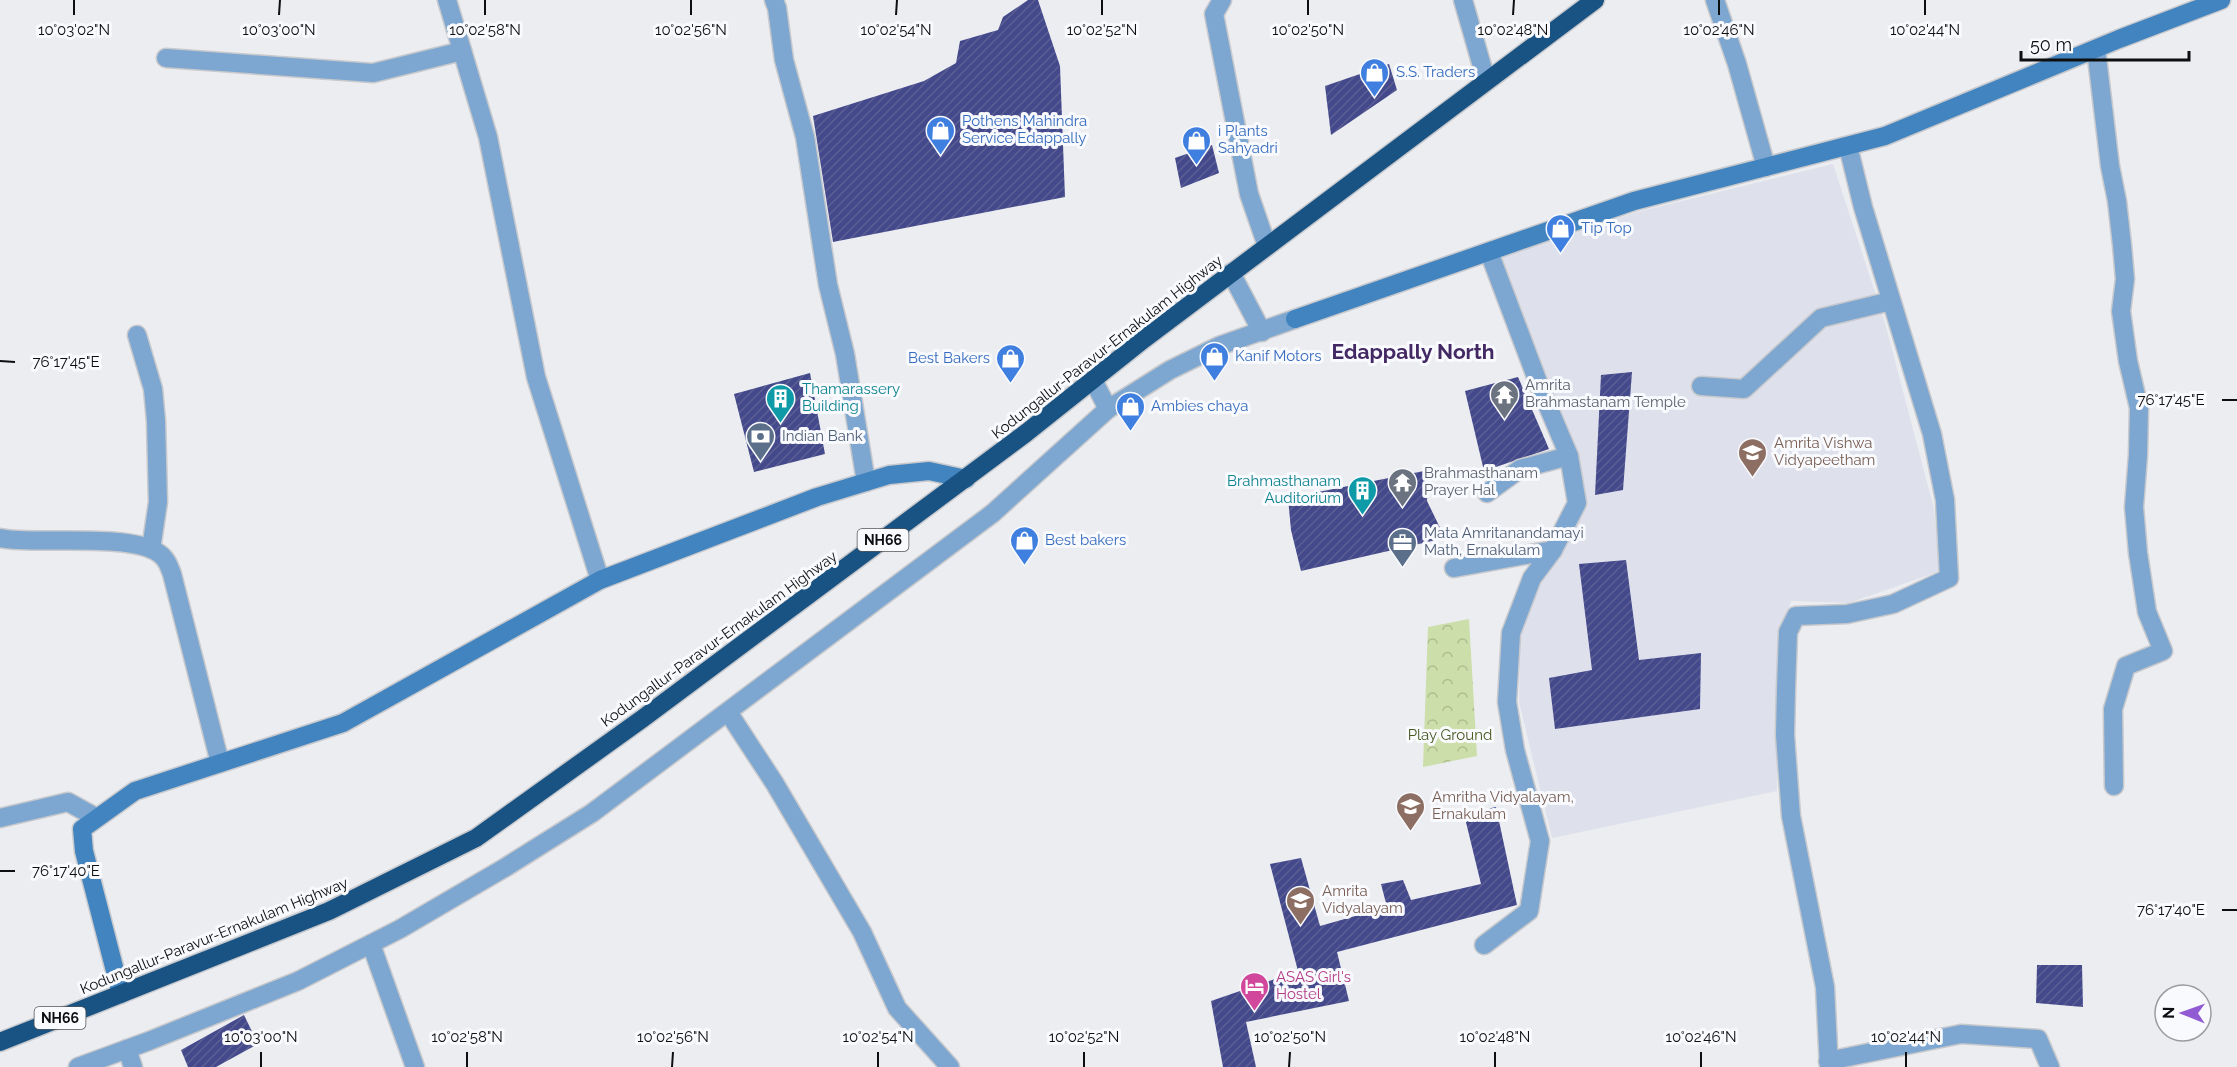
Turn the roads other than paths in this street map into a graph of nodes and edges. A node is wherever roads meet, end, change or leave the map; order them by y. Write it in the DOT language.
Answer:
graph roads {
  1 [pos="447,0"];
  2 [pos="774,0"];
  3 [pos="1222,0"];
  4 [pos="1463,0"];
  5 [pos="1595,0"];
  6 [pos="1715,0"];
  7 [pos="2221,0"];
  8 [pos="2096,49"];
  9 [pos="462,51"];
  10 [pos="166,58"];
  11 [pos="1486,80"];
  12 [pos="1848,146"];
  13 [pos="1766,167"];
  14 [pos="1267,246"];
  15 [pos="1489,252"];
  16 [pos="1231,273"];
  17 [pos="1891,301"];
  18 [pos="1262,332"];
  19 [pos="137,334"];
  20 [pos="1093,380"];
  21 [pos="1701,386"];
  22 [pos="1108,409"];
  23 [pos="1569,456"];
  24 [pos="966,478"];
  25 [pos="866,482"];
  26 [pos="1487,493"];
  27 [pos="0,538"];
  28 [pos="151,549"];
  29 [pos="1553,550"];
  30 [pos="1454,568"];
  31 [pos="600,580"];
  32 [pos="728,712"];
  33 [pos="220,763"];
  34 [pos="2114,786"];
  35 [pos="0,818"];
  36 [pos="97,818"];
  37 [pos="370,944"];
  38 [pos="1484,945"];
  39 [pos="121,993"];
  40 [pos="0,1042"];
  41 [pos="127,1049"];
  42 [pos="1828,1064"];
  43 [pos="78,1067"];
  44 [pos="133,1067"];
  45 [pos="415,1067"];
  46 [pos="950,1067"];
  47 [pos="2050,1067"];
  1 -- 9 [label="street"];
  2 -- 25 [label="street"];
  3 -- 14 [label="street"];
  4 -- 11 [label="street"];
  5 -- 11 [label="highway, Kodungallur-Paravur-Ernakulam Highway / NH66"];
  6 -- 13 [label="street"];
  7 -- 8 [label="street"];
  8 -- 12 [label="street"];
  8 -- 34 [label="street"];
  9 -- 10 [label="street"];
  9 -- 31 [label="street"];
  11 -- 14 [label="highway, Kodungallur-Paravur-Ernakulam Highway / NH66"];
  12 -- 13 [label="street"];
  12 -- 17 [label="street"];
  13 -- 15 [label="street"];
  14 -- 16 [label="highway, Kodungallur-Paravur-Ernakulam Highway / NH66"];
  15 -- 18 [label="street"];
  15 -- 23 [label="street"];
  16 -- 18 [label="street"];
  16 -- 20 [label="highway, Kodungallur-Paravur-Ernakulam Highway / NH66"];
  17 -- 21 [label="street"];
  17 -- 42 [label="street"];
  18 -- 22 [label="street"];
  19 -- 28 [label="street"];
  20 -- 22 [label="street"];
  20 -- 24 [label="highway, Kodungallur-Paravur-Ernakulam Highway / NH66"];
  22 -- 32 [label="street"];
  23 -- 26 [label="street"];
  23 -- 29 [label="street"];
  24 -- 25 [label="street"];
  24 -- 39 [label="highway, Kodungallur-Paravur-Ernakulam Highway / NH66"];
  25 -- 31 [label="street"];
  27 -- 28 [label="street"];
  28 -- 33 [label="street"];
  29 -- 30 [label="street"];
  29 -- 38 [label="street"];
  31 -- 33 [label="street"];
  32 -- 37 [label="street"];
  32 -- 46 [label="street"];
  33 -- 36 [label="street"];
  35 -- 36 [label="street"];
  36 -- 39 [label="street"];
  37 -- 41 [label="street"];
  37 -- 45 [label="street"];
  39 -- 40 [label="highway, Kodungallur-Paravur-Ernakulam Highway / NH66"];
  41 -- 43 [label="street"];
  41 -- 44 [label="street"];
  42 -- 47 [label="street"];
}
